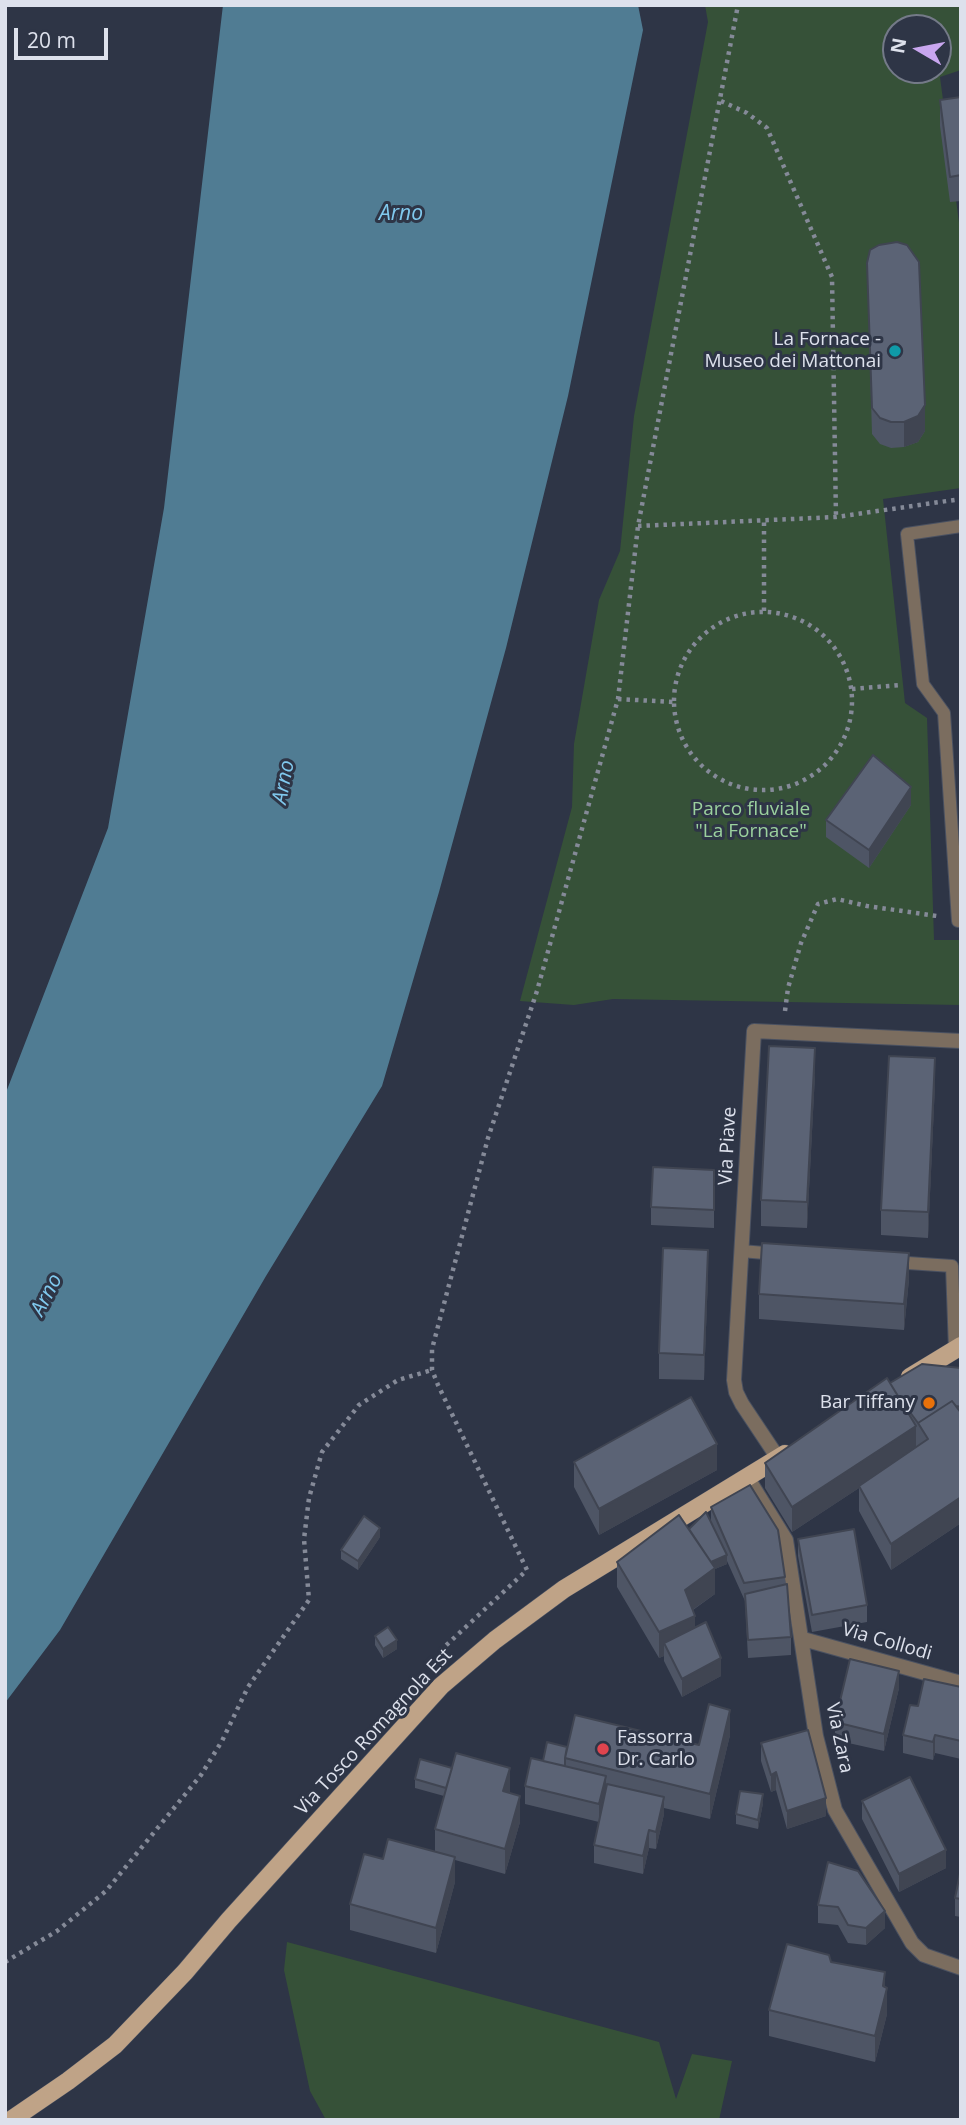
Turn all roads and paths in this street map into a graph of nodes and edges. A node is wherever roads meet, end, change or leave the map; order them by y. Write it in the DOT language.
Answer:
graph roads {
  1 [pos="738,5"];
  2 [pos="721,101"];
  3 [pos="961,499"];
  4 [pos="836,517"];
  5 [pos="764,521"];
  6 [pos="638,526"];
  7 [pos="961,526"];
  8 [pos="764,611"];
  9 [pos="923,684"];
  10 [pos="852,689"];
  11 [pos="618,699"];
  12 [pos="673,702"];
  13 [pos="958,921"];
  14 [pos="782,1032"];
  15 [pos="961,1041"];
  16 [pos="741,1251"];
  17 [pos="794,1255"];
  18 [pos="886,1261"];
  19 [pos="958,1348"];
  20 [pos="432,1370"];
  21 [pos="914,1374"];
  22 [pos="935,1378"];
  23 [pos="893,1387"];
  24 [pos="798,1445"];
  25 [pos="778,1458"];
  26 [pos="747,1477"];
  27 [pos="803,1639"];
  28 [pos="432,1657"];
  29 [pos="961,1683"];
  30 [pos="5,1962"];
  31 [pos="961,1968"];
  32 [pos="11,2120"];
  1 -- 2 [label="path"];
  2 -- 4 [label="path"];
  2 -- 6 [label="path"];
  3 -- 4 [label="path"];
  4 -- 5 [label="path"];
  5 -- 6 [label="path"];
  5 -- 8 [label="path"];
  6 -- 11 [label="path"];
  7 -- 9 [label="lane"];
  8 -- 10 [label="path"];
  8 -- 12 [label="path"];
  9 -- 10 [label="path"];
  9 -- 13 [label="lane"];
  10 -- 12 [label="path"];
  11 -- 12 [label="path"];
  11 -- 20 [label="path"];
  13 -- 14 [label="path"];
  14 -- 15 [label="street, Via Piave"];
  14 -- 16 [label="street, Via Piave"];
  16 -- 17 [label="lane"];
  16 -- 25 [label="street, Via Piave"];
  18 -- 19 [label="lane"];
  19 -- 21 [label="main road"];
  20 -- 28 [label="path"];
  20 -- 30 [label="path"];
  21 -- 22 [label="street"];
  21 -- 23 [label="main road"];
  24 -- 25 [label="main road, Via Tosco Romagnola Est"];
  25 -- 26 [label="main road, Via Tosco Romagnola Est"];
  26 -- 27 [label="street, Via Zara"];
  26 -- 32 [label="main road, Via Tosco Romagnola Est"];
  27 -- 29 [label="street, Via Collodi"];
  27 -- 31 [label="street, Via Zara"];
}
